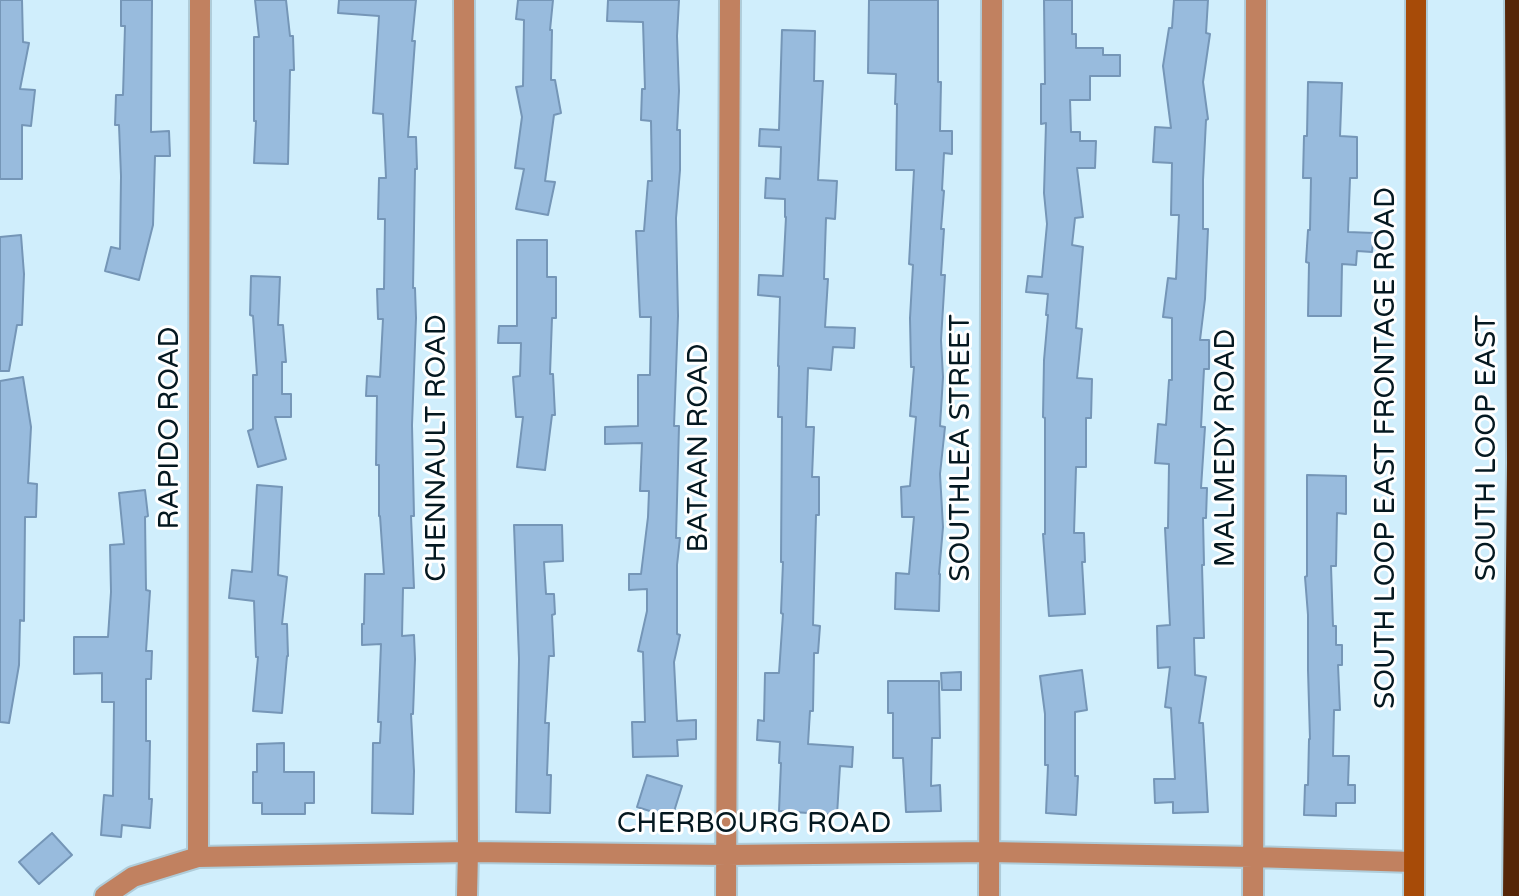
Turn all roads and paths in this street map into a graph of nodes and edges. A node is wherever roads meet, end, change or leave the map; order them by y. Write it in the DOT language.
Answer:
graph roads {
  1 [pos="200,0"];
  2 [pos="464,0"];
  3 [pos="730,0"];
  4 [pos="992,0"];
  5 [pos="1256,0"];
  6 [pos="1416,0"];
  7 [pos="1517,0"];
  8 [pos="1515,826"];
  9 [pos="468,852"];
  10 [pos="989,852"];
  11 [pos="727,855"];
  12 [pos="198,857"];
  13 [pos="1253,857"];
  14 [pos="1413,862"];
  15 [pos="105,896"];
  16 [pos="467,896"];
  17 [pos="726,896"];
  18 [pos="989,896"];
  19 [pos="1253,896"];
  20 [pos="1414,896"];
  21 [pos="1503,896"];
  22 [pos="1515,896"];
  1 -- 12 [label="street, RAPIDO ROAD"];
  2 -- 9 [label="street, CHENNAULT ROAD"];
  3 -- 11 [label="street, BATAAN ROAD"];
  4 -- 10 [label="street, SOUTHLEA STREET"];
  5 -- 13 [label="street, MALMEDY ROAD"];
  6 -- 14 [label="main road, SOUTH LOOP EAST FRONTAGE ROAD"];
  7 -- 8 [label="highway, SOUTH LOOP EAST"];
  8 -- 21 [label="highway"];
  8 -- 22 [label="highway, SOUTH LOOP EAST"];
  9 -- 11 [label="street, CHERBOURG ROAD"];
  9 -- 12 [label="street, CHERBOURG ROAD"];
  9 -- 16 [label="street, CHENNAULT ROAD"];
  10 -- 11 [label="street, CHERBOURG ROAD"];
  10 -- 13 [label="street, CHERBOURG ROAD"];
  10 -- 18 [label="street, SOUTHLEA STREET"];
  11 -- 17 [label="street, BATAAN ROAD"];
  12 -- 15 [label="street, CHERBOURG ROAD"];
  13 -- 14 [label="street, CHERBOURG ROAD"];
  13 -- 19 [label="street, MALMEDY ROAD"];
  14 -- 20 [label="main road, SOUTH LOOP EAST FRONTAGE ROAD"];
}
